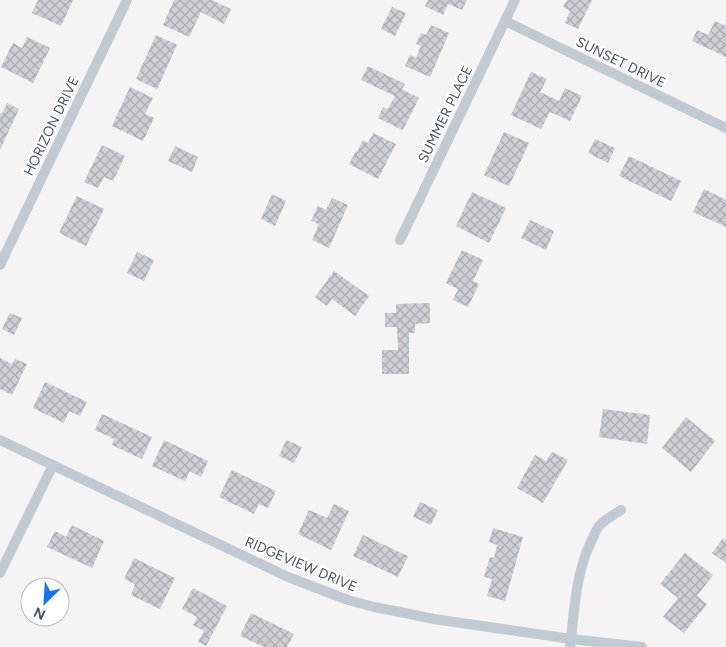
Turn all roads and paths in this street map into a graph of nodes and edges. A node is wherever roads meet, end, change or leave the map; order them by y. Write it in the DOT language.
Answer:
graph roads {
  1 [pos="127,0"];
  2 [pos="515,0"];
  3 [pos="505,21"];
  4 [pos="726,128"];
  5 [pos="400,240"];
  6 [pos="0,264"];
  7 [pos="0,440"];
  8 [pos="54,465"];
  9 [pos="621,510"];
  10 [pos="0,573"];
  11 [pos="570,643"];
  12 [pos="642,647"];
  1 -- 6 [label="street, HORIZON DRIVE"];
  2 -- 3 [label="street, SUMMER PLACE"];
  3 -- 4 [label="street, SUNSET DRIVE"];
  3 -- 5 [label="street, SUMMER PLACE"];
  7 -- 8 [label="street, RIDGEVIEW DRIVE"];
  8 -- 10 [label="street"];
  8 -- 11 [label="street, RIDGEVIEW DRIVE"];
  9 -- 11 [label="street"];
  11 -- 12 [label="street, RIDGEVIEW DRIVE"];
}
